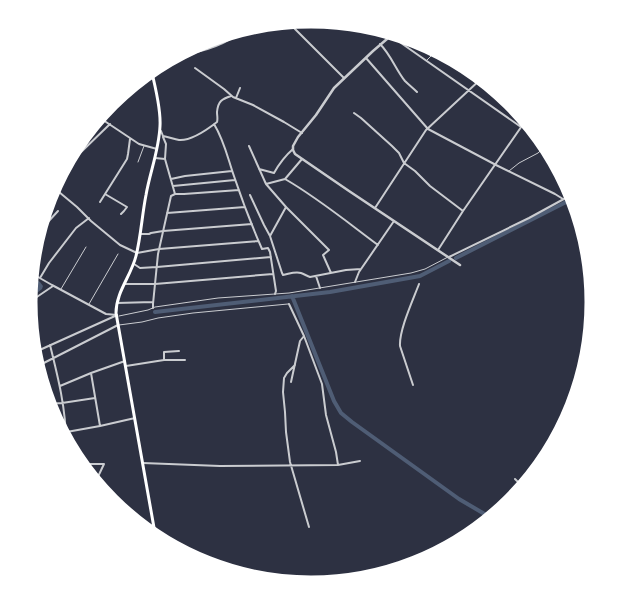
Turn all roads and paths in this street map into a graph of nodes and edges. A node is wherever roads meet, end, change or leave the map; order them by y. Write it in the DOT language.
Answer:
graph roads {
  1 [pos="293,27"];
  2 [pos="236,36"];
  3 [pos="389,37"];
  4 [pos="400,41"];
  5 [pos="380,44"];
  6 [pos="192,53"];
  7 [pos="433,54"];
  8 [pos="365,58"];
  9 [pos="426,60"];
  10 [pos="195,68"];
  11 [pos="153,76"];
  12 [pos="344,78"];
  13 [pos="478,82"];
  14 [pos="240,88"];
  15 [pos="469,90"];
  16 [pos="417,92"];
  17 [pos="232,96"];
  18 [pos="236,98"];
  19 [pos="354,113"];
  20 [pos="103,120"];
  21 [pos="110,124"];
  22 [pos="214,124"];
  23 [pos="160,125"];
  24 [pos="521,127"];
  25 [pos="428,129"];
  26 [pos="302,133"];
  27 [pos="163,136"];
  28 [pos="130,138"];
  29 [pos="144,146"];
  30 [pos="249,146"];
  31 [pos="157,149"];
  32 [pos="293,149"];
  33 [pos="541,150"];
  34 [pos="78,155"];
  35 [pos="155,158"];
  36 [pos="165,159"];
  37 [pos="302,159"];
  38 [pos="138,162"];
  39 [pos="404,163"];
  40 [pos="496,165"];
  41 [pos="259,169"];
  42 [pos="232,171"];
  43 [pos="509,171"];
  44 [pos="171,179"];
  45 [pos="285,179"];
  46 [pos="235,180"];
  47 [pos="266,184"];
  48 [pos="173,186"];
  49 [pos="239,190"];
  50 [pos="58,191"];
  51 [pos="105,194"];
  52 [pos="175,194"];
  53 [pos="250,195"];
  54 [pos="566,197"];
  55 [pos="563,199"];
  56 [pos="100,202"];
  57 [pos="245,207"];
  58 [pos="286,207"];
  59 [pos="375,208"];
  60 [pos="58,211"];
  61 [pos="463,211"];
  62 [pos="167,213"];
  63 [pos="121,214"];
  64 [pos="89,218"];
  65 [pos="394,221"];
  66 [pos="46,224"];
  67 [pos="252,224"];
  68 [pos="163,231"];
  69 [pos="140,234"];
  70 [pos="270,236"];
  71 [pos="258,241"];
  72 [pos="378,245"];
  73 [pos="86,247"];
  74 [pos="159,249"];
  75 [pos="438,250"];
  76 [pos="137,253"];
  77 [pos="118,254"];
  78 [pos="271,257"];
  79 [pos="449,257"];
  80 [pos="134,264"];
  81 [pos="460,265"];
  82 [pos="156,267"];
  83 [pos="361,269"];
  84 [pos="331,273"];
  85 [pos="273,274"];
  86 [pos="36,276"];
  87 [pos="316,276"];
  88 [pos="40,278"];
  89 [pos="355,282"];
  90 [pos="124,284"];
  91 [pos="155,284"];
  92 [pos="419,284"];
  93 [pos="53,286"];
  94 [pos="320,288"];
  95 [pos="60,290"];
  96 [pos="274,294"];
  97 [pos="35,298"];
  98 [pos="153,302"];
  99 [pos="117,303"];
  100 [pos="289,304"];
  101 [pos="89,305"];
  102 [pos="153,308"];
  103 [pos="117,316"];
  104 [pos="118,325"];
  105 [pos="304,336"];
  106 [pos="50,345"];
  107 [pos="39,350"];
  108 [pos="179,351"];
  109 [pos="53,358"];
  110 [pos="164,360"];
  111 [pos="185,360"];
  112 [pos="125,361"];
  113 [pos="42,364"];
  114 [pos="295,365"];
  115 [pos="126,366"];
  116 [pos="91,373"];
  117 [pos="291,382"];
  118 [pos="413,385"];
  119 [pos="60,386"];
  120 [pos="95,398"];
  121 [pos="62,403"];
  122 [pos="54,404"];
  123 [pos="135,418"];
  124 [pos="100,426"];
  125 [pos="66,428"];
  126 [pos="67,432"];
  127 [pos="360,461"];
  128 [pos="143,463"];
  129 [pos="89,464"];
  130 [pos="290,465"];
  131 [pos="338,465"];
  132 [pos="98,477"];
  133 [pos="515,480"];
  134 [pos="519,484"];
  135 [pos="309,527"];
  136 [pos="154,529"];
  1 -- 12 [label="street"];
  2 -- 6 [label="street"];
  3 -- 5 [label="street"];
  4 -- 9 [label="street"];
  5 -- 8 [label="street"];
  5 -- 16 [label="street"];
  7 -- 9 [label="lane"];
  8 -- 12 [label="street"];
  8 -- 25 [label="street"];
  9 -- 15 [label="street"];
  10 -- 17 [label="street"];
  11 -- 23 [label="main road"];
  12 -- 26 [label="street"];
  13 -- 15 [label="street"];
  14 -- 18 [label="street"];
  15 -- 24 [label="street"];
  15 -- 25 [label="street"];
  17 -- 18 [label="street"];
  17 -- 22 [label="street"];
  18 -- 26 [label="street"];
  19 -- 39 [label="street"];
  20 -- 21 [label="street"];
  21 -- 28 [label="street"];
  21 -- 34 [label="street"];
  22 -- 27 [label="street"];
  22 -- 42 [label="street"];
  23 -- 27 [label="street"];
  23 -- 31 [label="main road"];
  24 -- 40 [label="street"];
  25 -- 39 [label="street"];
  25 -- 40 [label="street"];
  26 -- 32 [label="street"];
  27 -- 36 [label="street"];
  28 -- 29 [label="street"];
  28 -- 51 [label="street"];
  29 -- 31 [label="street"];
  29 -- 38 [label="lane"];
  30 -- 41 [label="street"];
  31 -- 35 [label="main road"];
  32 -- 37 [label="street"];
  32 -- 41 [label="street"];
  33 -- 43 [label="lane"];
  35 -- 36 [label="street"];
  35 -- 69 [label="main road"];
  36 -- 44 [label="street"];
  37 -- 45 [label="street"];
  37 -- 59 [label="street"];
  39 -- 59 [label="street"];
  39 -- 61 [label="street"];
  40 -- 43 [label="street"];
  40 -- 61 [label="street"];
  41 -- 47 [label="street"];
  42 -- 44 [label="street"];
  42 -- 46 [label="street"];
  43 -- 55 [label="street"];
  44 -- 48 [label="street"];
  45 -- 47 [label="street"];
  45 -- 72 [label="street"];
  46 -- 48 [label="street"];
  46 -- 49 [label="street"];
  47 -- 58 [label="street"];
  48 -- 52 [label="street"];
  49 -- 52 [label="street"];
  49 -- 57 [label="street"];
  50 -- 64 [label="street"];
  51 -- 56 [label="street"];
  51 -- 63 [label="street"];
  52 -- 62 [label="street"];
  53 -- 70 [label="street"];
  54 -- 55 [label="street"];
  55 -- 79 [label="street"];
  57 -- 62 [label="street"];
  57 -- 67 [label="street"];
  58 -- 70 [label="street"];
  58 -- 84 [label="street"];
  59 -- 65 [label="street"];
  60 -- 66 [label="street"];
  61 -- 75 [label="street"];
  62 -- 68 [label="street"];
  64 -- 76 [label="street"];
  64 -- 88 [label="street"];
  65 -- 72 [label="street"];
  65 -- 75 [label="street"];
  67 -- 68 [label="street"];
  67 -- 71 [label="street"];
  68 -- 69 [label="street"];
  68 -- 74 [label="street"];
  69 -- 76 [label="main road"];
  70 -- 87 [label="street"];
  71 -- 74 [label="street"];
  71 -- 78 [label="street"];
  72 -- 83 [label="street"];
  73 -- 95 [label="lane"];
  74 -- 76 [label="street"];
  74 -- 82 [label="street"];
  75 -- 79 [label="street"];
  76 -- 80 [label="main road"];
  77 -- 101 [label="lane"];
  78 -- 82 [label="street"];
  78 -- 85 [label="street"];
  79 -- 81 [label="street"];
  79 -- 89 [label="lane"];
  80 -- 82 [label="street"];
  80 -- 90 [label="main road"];
  82 -- 91 [label="street"];
  83 -- 84 [label="street"];
  83 -- 89 [label="street"];
  84 -- 87 [label="street"];
  85 -- 91 [label="street"];
  85 -- 96 [label="street"];
  86 -- 88 [label="street"];
  87 -- 94 [label="street"];
  88 -- 93 [label="street"];
  89 -- 94 [label="lane"];
  90 -- 91 [label="street"];
  90 -- 99 [label="main road"];
  91 -- 98 [label="street"];
  92 -- 118 [label="street"];
  93 -- 95 [label="street"];
  93 -- 97 [label="street"];
  94 -- 96 [label="lane"];
  95 -- 101 [label="street"];
  96 -- 102 [label="lane"];
  98 -- 99 [label="street"];
  98 -- 102 [label="street"];
  99 -- 103 [label="main road"];
  100 -- 104 [label="lane"];
  100 -- 105 [label="street"];
  101 -- 103 [label="street"];
  102 -- 103 [label="lane"];
  103 -- 104 [label="main road"];
  103 -- 106 [label="street"];
  104 -- 109 [label="street"];
  104 -- 112 [label="main road"];
  105 -- 114 [label="street"];
  105 -- 131 [label="street"];
  106 -- 107 [label="street"];
  106 -- 109 [label="street"];
  108 -- 110 [label="street"];
  109 -- 113 [label="street"];
  109 -- 119 [label="street"];
  110 -- 111 [label="street"];
  110 -- 115 [label="street"];
  112 -- 115 [label="main road"];
  112 -- 116 [label="street"];
  114 -- 117 [label="street"];
  114 -- 130 [label="street"];
  115 -- 123 [label="main road"];
  116 -- 119 [label="street"];
  116 -- 120 [label="street"];
  119 -- 121 [label="street"];
  120 -- 121 [label="street"];
  120 -- 124 [label="street"];
  121 -- 122 [label="street"];
  121 -- 125 [label="street"];
  123 -- 124 [label="street"];
  123 -- 128 [label="main road"];
  124 -- 126 [label="street"];
  127 -- 131 [label="street"];
  128 -- 130 [label="street"];
  128 -- 136 [label="main road"];
  129 -- 132 [label="street"];
  130 -- 131 [label="street"];
  130 -- 135 [label="street"];
  133 -- 134 [label="street"];
}
